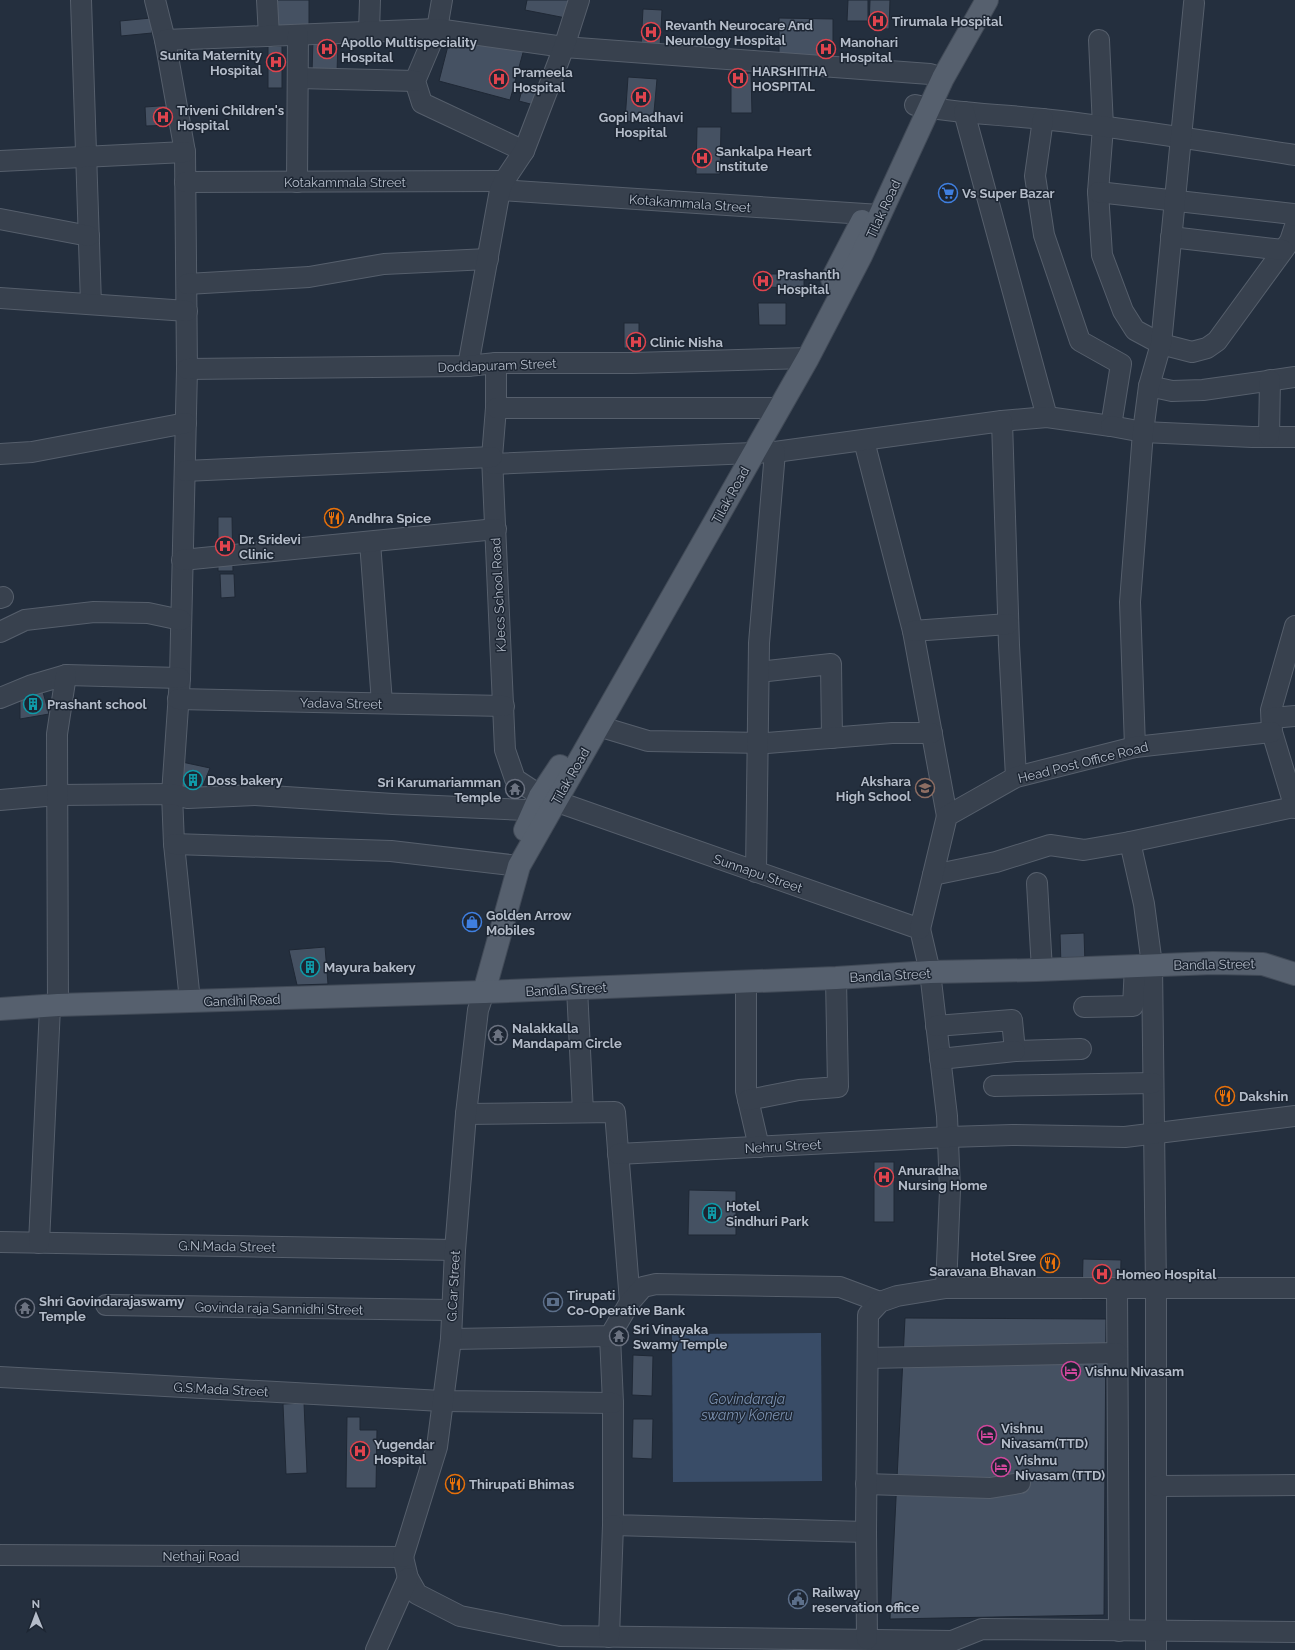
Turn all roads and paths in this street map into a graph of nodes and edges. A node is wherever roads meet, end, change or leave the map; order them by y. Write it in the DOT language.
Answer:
graph roads {
  1 [pos="81,0"];
  2 [pos="155,0"];
  3 [pos="267,0"];
  4 [pos="370,0"];
  5 [pos="442,0"];
  6 [pos="579,0"];
  7 [pos="970,0"];
  8 [pos="987,0"];
  9 [pos="1194,3"];
  10 [pos="437,29"];
  11 [pos="369,32"];
  12 [pos="298,35"];
  13 [pos="269,36"];
  14 [pos="165,40"];
  15 [pos="1099,40"];
  16 [pos="564,47"];
  17 [pos="937,76"];
  18 [pos="298,78"];
  19 [pos="415,82"];
  20 [pos="922,107"];
  21 [pos="964,112"];
  22 [pos="1043,119"];
  23 [pos="1103,127"];
  24 [pos="1180,136"];
  25 [pos="524,151"];
  26 [pos="185,152"];
  27 [pos="1295,155"];
  28 [pos="87,158"];
  29 [pos="0,161"];
  30 [pos="185,182"];
  31 [pos="297,182"];
  32 [pos="502,186"];
  33 [pos="1098,192"];
  34 [pos="1175,201"];
  35 [pos="873,215"];
  36 [pos="1295,216"];
  37 [pos="0,219"];
  38 [pos="1295,226"];
  39 [pos="90,236"];
  40 [pos="1171,237"];
  41 [pos="1283,250"];
  42 [pos="488,259"];
  43 [pos="187,284"];
  44 [pos="0,298"];
  45 [pos="91,304"];
  46 [pos="187,311"];
  47 [pos="1161,344"];
  48 [pos="800,359"];
  49 [pos="496,363"];
  50 [pos="468,366"];
  51 [pos="187,370"];
  52 [pos="1295,376"];
  53 [pos="1270,380"];
  54 [pos="1149,386"];
  55 [pos="496,408"];
  56 [pos="772,408"];
  57 [pos="1047,417"];
  58 [pos="1002,421"];
  59 [pos="186,423"];
  60 [pos="1111,426"];
  61 [pos="1143,432"];
  62 [pos="1269,436"];
  63 [pos="1295,437"];
  64 [pos="864,441"];
  65 [pos="775,452"];
  66 [pos="0,454"];
  67 [pos="745,455"];
  68 [pos="492,460"];
  69 [pos="184,471"];
  70 [pos="496,529"];
  71 [pos="370,542"];
  72 [pos="182,560"];
  73 [pos="181,620"];
  74 [pos="1008,624"];
  75 [pos="1295,626"];
  76 [pos="913,631"];
  77 [pos="0,632"];
  78 [pos="759,672"];
  79 [pos="66,675"];
  80 [pos="180,678"];
  81 [pos="0,698"];
  82 [pos="178,699"];
  83 [pos="382,703"];
  84 [pos="504,706"];
  85 [pos="1295,716"];
  86 [pos="1272,725"];
  87 [pos="598,726"];
  88 [pos="932,733"];
  89 [pos="832,738"];
  90 [pos="758,743"];
  91 [pos="1135,747"];
  92 [pos="1016,777"];
  93 [pos="172,794"];
  94 [pos="57,795"];
  95 [pos="0,800"];
  96 [pos="546,805"];
  97 [pos="1294,808"];
  98 [pos="947,816"];
  99 [pos="1130,842"];
  100 [pos="174,844"];
  101 [pos="514,865"];
  102 [pos="756,872"];
  103 [pos="933,875"];
  104 [pos="1037,883"];
  105 [pos="920,929"];
  106 [pos="1143,966"];
  107 [pos="1042,970"];
  108 [pos="930,972"];
  109 [pos="1295,974"];
  110 [pos="836,978"];
  111 [pos="746,981"];
  112 [pos="577,988"];
  113 [pos="478,999"];
  114 [pos="190,1001"];
  115 [pos="54,1006"];
  116 [pos="1084,1007"];
  117 [pos="0,1009"];
  118 [pos="936,1026"];
  119 [pos="1081,1049"];
  120 [pos="1014,1051"];
  121 [pos="940,1059"];
  122 [pos="1153,1083"];
  123 [pos="994,1086"];
  124 [pos="748,1100"];
  125 [pos="583,1112"];
  126 [pos="466,1114"];
  127 [pos="1295,1116"];
  128 [pos="1154,1134"];
  129 [pos="949,1137"];
  130 [pos="759,1147"];
  131 [pos="618,1154"];
  132 [pos="0,1242"];
  133 [pos="39,1242"];
  134 [pos="455,1250"];
  135 [pos="946,1288"];
  136 [pos="1117,1288"];
  137 [pos="1156,1288"];
  138 [pos="1295,1288"];
  139 [pos="630,1302"];
  140 [pos="880,1302"];
  141 [pos="106,1305"];
  142 [pos="451,1310"];
  143 [pos="610,1336"];
  144 [pos="451,1339"];
  145 [pos="1117,1353"];
  146 [pos="868,1358"];
  147 [pos="0,1377"];
  148 [pos="442,1400"];
  149 [pos="613,1403"];
  150 [pos="1020,1483"];
  151 [pos="866,1484"];
  152 [pos="1295,1485"];
  153 [pos="1157,1486"];
  154 [pos="613,1525"];
  155 [pos="866,1532"];
  156 [pos="0,1555"];
  157 [pos="403,1557"];
  158 [pos="408,1578"];
  159 [pos="1119,1631"];
  160 [pos="1295,1632"];
  161 [pos="609,1637"];
  162 [pos="867,1639"];
  163 [pos="952,1641"];
  164 [pos="1156,1641"];
  165 [pos="376,1650"];
  166 [pos="970,1650"];
  1 -- 28 [label="street"];
  2 -- 14 [label="street"];
  3 -- 13 [label="street"];
  4 -- 11 [label="street"];
  5 -- 10 [label="street"];
  6 -- 16 [label="street"];
  7 -- 17 [label="main road, Tilak Road"];
  8 -- 17 [label="main road, Tilak Road"];
  9 -- 24 [label="street"];
  10 -- 11 [label="street"];
  10 -- 16 [label="street"];
  10 -- 19 [label="street"];
  11 -- 12 [label="street"];
  12 -- 13 [label="street"];
  12 -- 18 [label="street"];
  13 -- 14 [label="street"];
  14 -- 26 [label="street"];
  15 -- 23 [label="street"];
  16 -- 17 [label="street"];
  16 -- 25 [label="street"];
  17 -- 20 [label="main road, Tilak Road"];
  18 -- 19 [label="street"];
  18 -- 31 [label="street"];
  19 -- 25 [label="street"];
  20 -- 21 [label="street"];
  20 -- 35 [label="main road, Tilak Road"];
  21 -- 22 [label="street"];
  21 -- 57 [label="street"];
  22 -- 23 [label="street"];
  22 -- 60 [label="street"];
  23 -- 24 [label="street"];
  23 -- 33 [label="street"];
  24 -- 27 [label="street"];
  24 -- 34 [label="street"];
  25 -- 32 [label="street"];
  26 -- 28 [label="street"];
  26 -- 30 [label="street"];
  28 -- 29 [label="street"];
  28 -- 39 [label="street"];
  30 -- 31 [label="street, Kotakammala Street"];
  30 -- 43 [label="street"];
  31 -- 32 [label="street, Kotakammala Street"];
  32 -- 35 [label="street, Kotakammala Street"];
  32 -- 42 [label="street"];
  33 -- 34 [label="street"];
  33 -- 47 [label="street"];
  34 -- 36 [label="street"];
  34 -- 40 [label="street"];
  35 -- 48 [label="main road, Tilak Road"];
  37 -- 39 [label="street"];
  38 -- 41 [label="street"];
  39 -- 45 [label="street"];
  40 -- 41 [label="street"];
  40 -- 47 [label="street"];
  41 -- 47 [label="street"];
  42 -- 43 [label="street"];
  42 -- 50 [label="street"];
  43 -- 46 [label="street"];
  44 -- 45 [label="street"];
  45 -- 46 [label="street"];
  46 -- 51 [label="street"];
  47 -- 54 [label="street"];
  48 -- 49 [label="street, Doddapuram Street"];
  48 -- 56 [label="main road, Tilak Road"];
  49 -- 50 [label="street, Doddapuram Street"];
  49 -- 55 [label="street, KJecs School Road"];
  50 -- 51 [label="street, Doddapuram Street"];
  51 -- 59 [label="street"];
  52 -- 53 [label="street"];
  53 -- 54 [label="street"];
  53 -- 62 [label="street"];
  54 -- 61 [label="street"];
  55 -- 56 [label="street"];
  55 -- 68 [label="street, KJecs School Road"];
  56 -- 67 [label="main road, Tilak Road"];
  57 -- 58 [label="street"];
  57 -- 60 [label="street"];
  58 -- 64 [label="street"];
  58 -- 74 [label="street"];
  59 -- 66 [label="street"];
  59 -- 69 [label="street"];
  60 -- 61 [label="street"];
  61 -- 62 [label="street"];
  61 -- 91 [label="street"];
  62 -- 63 [label="street"];
  64 -- 65 [label="street"];
  64 -- 76 [label="street"];
  65 -- 67 [label="street"];
  65 -- 78 [label="street"];
  67 -- 68 [label="street"];
  67 -- 87 [label="main road, Tilak Road"];
  67 -- 96 [label="main road, Tilak Road"];
  68 -- 69 [label="street"];
  68 -- 70 [label="street, KJecs School Road"];
  69 -- 72 [label="street"];
  70 -- 71 [label="street"];
  70 -- 84 [label="street, KJecs School Road"];
  71 -- 72 [label="street"];
  71 -- 83 [label="street"];
  72 -- 73 [label="street"];
  73 -- 77 [label="street"];
  73 -- 80 [label="street"];
  74 -- 76 [label="street"];
  74 -- 92 [label="street"];
  75 -- 86 [label="street"];
  76 -- 88 [label="street"];
  78 -- 89 [label="street"];
  78 -- 90 [label="street"];
  79 -- 80 [label="street"];
  79 -- 81 [label="street"];
  79 -- 94 [label="street"];
  80 -- 82 [label="street"];
  82 -- 83 [label="street, Yadava Street"];
  82 -- 93 [label="street"];
  83 -- 84 [label="street, Yadava Street"];
  84 -- 96 [label="street, KJecs School Road"];
  85 -- 86 [label="street, Head Post Office Road"];
  86 -- 91 [label="street, Head Post Office Road"];
  86 -- 97 [label="street"];
  87 -- 90 [label="street"];
  87 -- 96 [label="main road, Tilak Road"];
  88 -- 89 [label="street"];
  88 -- 98 [label="street"];
  89 -- 90 [label="street"];
  90 -- 102 [label="street"];
  91 -- 92 [label="street, Head Post Office Road"];
  92 -- 98 [label="street, Head Post Office Road"];
  93 -- 94 [label="street"];
  93 -- 96 [label="street"];
  93 -- 100 [label="street"];
  94 -- 95 [label="street"];
  94 -- 115 [label="street"];
  96 -- 101 [label="main road, Tilak Road"];
  96 -- 102 [label="street, Sunnapu Street"];
  97 -- 99 [label="street"];
  98 -- 103 [label="street"];
  99 -- 103 [label="street"];
  99 -- 106 [label="street"];
  100 -- 101 [label="street"];
  100 -- 114 [label="street"];
  101 -- 113 [label="main road, Tilak Road"];
  102 -- 105 [label="street, Sunnapu Street"];
  103 -- 105 [label="street"];
  104 -- 107 [label="street"];
  105 -- 108 [label="street"];
  106 -- 107 [label="main road, Bandla Street"];
  106 -- 109 [label="main road, Bandla Street"];
  106 -- 116 [label="street"];
  106 -- 122 [label="street"];
  107 -- 108 [label="main road, Bandla Street"];
  108 -- 110 [label="main road, Bandla Street"];
  108 -- 118 [label="street"];
  110 -- 111 [label="main road, Bandla Street"];
  110 -- 124 [label="street"];
  111 -- 112 [label="main road, Bandla Street"];
  111 -- 124 [label="street"];
  112 -- 113 [label="main road, Bandla Street"];
  112 -- 125 [label="street"];
  113 -- 114 [label="main road, Gandhi Road"];
  113 -- 126 [label="street, G.Car Street"];
  114 -- 115 [label="main road, Gandhi Road"];
  115 -- 117 [label="main road, Gandhi Road"];
  115 -- 133 [label="street"];
  118 -- 120 [label="street"];
  118 -- 121 [label="street"];
  119 -- 120 [label="street"];
  120 -- 121 [label="street"];
  121 -- 129 [label="street"];
  122 -- 123 [label="street"];
  122 -- 128 [label="street"];
  124 -- 130 [label="street"];
  125 -- 126 [label="street"];
  125 -- 131 [label="street"];
  126 -- 134 [label="street, G.Car Street"];
  127 -- 128 [label="street, Nehru Street"];
  128 -- 129 [label="street, Nehru Street"];
  128 -- 137 [label="street"];
  129 -- 130 [label="street, Nehru Street"];
  129 -- 135 [label="street"];
  130 -- 131 [label="street, Nehru Street"];
  131 -- 139 [label="street"];
  132 -- 133 [label="street, G.N.Mada Street"];
  133 -- 134 [label="street, G.N.Mada Street"];
  134 -- 142 [label="street, G.Car Street"];
  135 -- 136 [label="street"];
  135 -- 140 [label="street"];
  136 -- 137 [label="street"];
  136 -- 145 [label="street"];
  137 -- 138 [label="street"];
  137 -- 153 [label="street"];
  139 -- 140 [label="street"];
  139 -- 143 [label="street"];
  140 -- 146 [label="street"];
  141 -- 142 [label="street, Govinda raja Sannidhi Street"];
  142 -- 144 [label="street, G.Car Street"];
  143 -- 144 [label="street"];
  143 -- 149 [label="street"];
  144 -- 148 [label="street, G.Car Street"];
  145 -- 146 [label="street"];
  145 -- 159 [label="street"];
  146 -- 151 [label="street"];
  147 -- 148 [label="street, G.S.Mada Street"];
  148 -- 149 [label="street, G.S.Mada Street"];
  148 -- 157 [label="street, G.Car Street"];
  149 -- 154 [label="street"];
  150 -- 151 [label="street"];
  151 -- 155 [label="street"];
  152 -- 153 [label="street"];
  153 -- 164 [label="street"];
  154 -- 155 [label="street"];
  154 -- 161 [label="street"];
  155 -- 162 [label="street"];
  156 -- 157 [label="street, Nethaji Road"];
  157 -- 158 [label="street"];
  158 -- 161 [label="street"];
  158 -- 165 [label="street"];
  159 -- 163 [label="street"];
  159 -- 164 [label="street"];
  160 -- 164 [label="street"];
  161 -- 162 [label="street"];
  162 -- 163 [label="street"];
  163 -- 166 [label="street"];
}
